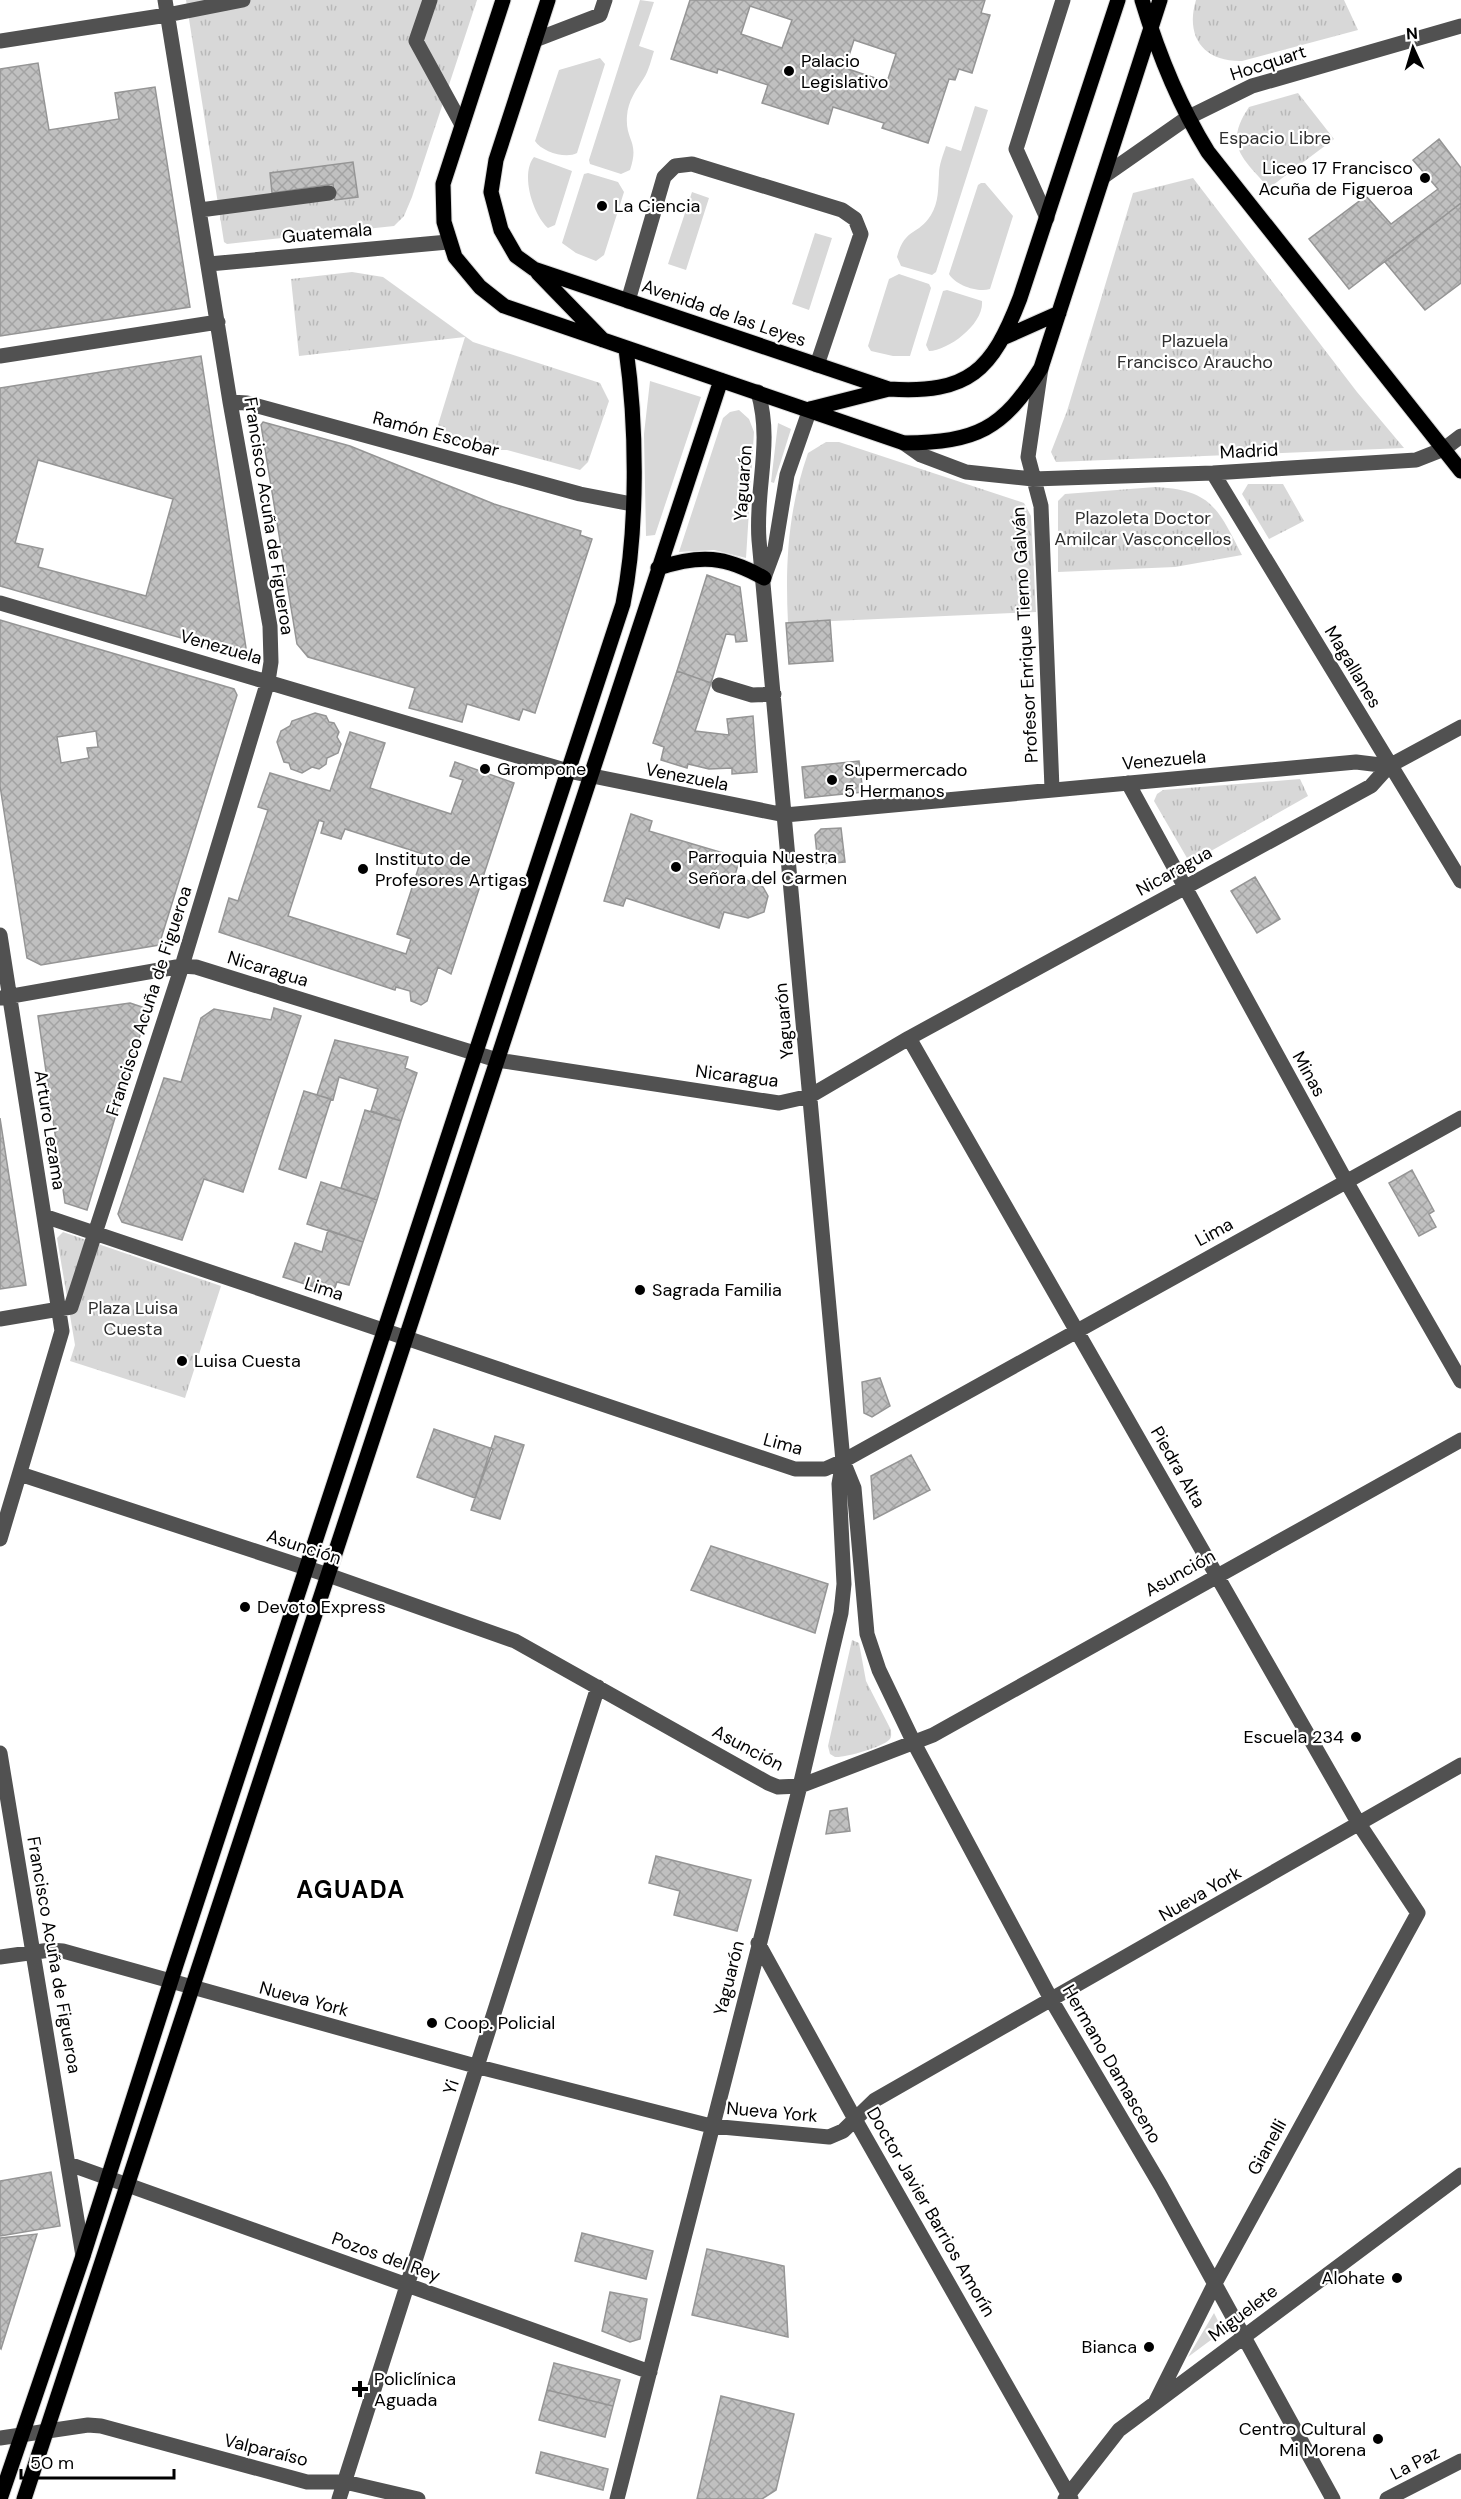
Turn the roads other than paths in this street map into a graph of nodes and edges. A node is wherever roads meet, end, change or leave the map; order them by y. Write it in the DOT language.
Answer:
graph roads {
  1 [pos="243,0"];
  2 [pos="430,0"];
  3 [pos="502,0"];
  4 [pos="548,0"];
  5 [pos="604,0"];
  6 [pos="1063,0"];
  7 [pos="1118,0"];
  8 [pos="1142,0"];
  9 [pos="1160,0"];
  10 [pos="166,8"];
  11 [pos="1461,26"];
  12 [pos="1151,28"];
  13 [pos="535,40"];
  14 [pos="0,41"];
  15 [pos="1187,118"];
  16 [pos="462,125"];
  17 [pos="1104,176"];
  18 [pos="329,193"];
  19 [pos="200,210"];
  20 [pos="1047,218"];
  21 [pos="448,242"];
  22 [pos="209,264"];
  23 [pos="534,269"];
  24 [pos="628,301"];
  25 [pos="1059,313"];
  26 [pos="218,322"];
  27 [pos="1005,337"];
  28 [pos="605,342"];
  29 [pos="626,349"];
  30 [pos="0,356"];
  31 [pos="817,365"];
  32 [pos="1041,368"];
  33 [pos="721,380"];
  34 [pos="889,389"];
  35 [pos="758,392"];
  36 [pos="230,402"];
  37 [pos="810,409"];
  38 [pos="1461,436"];
  39 [pos="904,443"];
  40 [pos="1444,449"];
  41 [pos="1461,471"];
  42 [pos="1213,473"];
  43 [pos="1033,479"];
  44 [pos="632,504"];
  45 [pos="658,568"];
  46 [pos="764,578"];
  47 [pos="0,603"];
  48 [pos="268,681"];
  49 [pos="719,685"];
  50 [pos="774,694"];
  51 [pos="1461,726"];
  52 [pos="1389,766"];
  53 [pos="568,771"];
  54 [pos="589,776"];
  55 [pos="1128,783"];
  56 [pos="1052,789"];
  57 [pos="785,816"];
  58 [pos="1461,881"];
  59 [pos="1184,888"];
  60 [pos="0,935"];
  61 [pos="182,966"];
  62 [pos="5,997"];
  63 [pos="909,1038"];
  64 [pos="476,1054"];
  65 [pos="497,1060"];
  66 [pos="810,1096"];
  67 [pos="1461,1119"];
  68 [pos="1346,1181"];
  69 [pos="44,1216"];
  70 [pos="96,1234"];
  71 [pos="59,1311"];
  72 [pos="0,1319"];
  73 [pos="385,1329"];
  74 [pos="1076,1330"];
  75 [pos="406,1336"];
  76 [pos="1461,1382"];
  77 [pos="1461,1440"];
  78 [pos="843,1461"];
  79 [pos="20,1474"];
  80 [pos="0,1539"];
  81 [pos="307,1568"];
  82 [pos="1217,1574"];
  83 [pos="328,1575"];
  84 [pos="868,1643"];
  85 [pos="598,1687"];
  86 [pos="914,1743"];
  87 [pos="0,1753"];
  88 [pos="1461,1766"];
  89 [pos="800,1786"];
  90 [pos="1359,1824"];
  91 [pos="1418,1913"];
  92 [pos="758,1943"];
  93 [pos="33,1952"];
  94 [pos="0,1957"];
  95 [pos="171,1982"];
  96 [pos="193,1989"];
  97 [pos="1052,2001"];
  98 [pos="478,2067"];
  99 [pos="856,2121"];
  100 [pos="711,2126"];
  101 [pos="69,2164"];
  102 [pos="1461,2175"];
  103 [pos="109,2178"];
  104 [pos="129,2185"];
  105 [pos="83,2256"];
  106 [pos="1214,2284"];
  107 [pos="407,2285"];
  108 [pos="1243,2337"];
  109 [pos="650,2372"];
  110 [pos="1155,2403"];
  111 [pos="46,2431"];
  112 [pos="24,2434"];
  113 [pos="0,2438"];
  114 [pos="1461,2461"];
  115 [pos="345,2482"];
  116 [pos="1068,2497"];
  117 [pos="0,2499"];
  118 [pos="24,2499"];
  119 [pos="339,2499"];
  120 [pos="418,2499"];
  121 [pos="617,2499"];
  122 [pos="1334,2499"];
  123 [pos="1387,2499"];
  1 -- 10 [label="street"];
  2 -- 16 [label="street"];
  3 -- 16 [label="main road"];
  4 -- 13 [label="main road, Avenida de las Leyes"];
  5 -- 13 [label="street"];
  6 -- 20 [label="street"];
  7 -- 20 [label="main road, Avenida de las Leyes"];
  8 -- 12 [label="main road"];
  9 -- 12 [label="main road"];
  10 -- 14 [label="street"];
  10 -- 19 [label="street, Francisco Acuña de Figueroa"];
  11 -- 15 [label="street, Hocquart"];
  12 -- 15 [label="main road"];
  12 -- 17 [label="main road"];
  13 -- 23 [label="main road, Avenida de las Leyes"];
  15 -- 17 [label="street, Hocquart"];
  15 -- 40 [label="main road"];
  16 -- 21 [label="main road"];
  17 -- 25 [label="main road"];
  18 -- 19 [label="street"];
  19 -- 22 [label="street, Francisco Acuña de Figueroa"];
  20 -- 27 [label="main road, Avenida de las Leyes"];
  21 -- 22 [label="street, Guatemala"];
  21 -- 28 [label="main road"];
  22 -- 26 [label="street, Francisco Acuña de Figueroa"];
  23 -- 24 [label="main road, Avenida de las Leyes"];
  23 -- 28 [label="main road"];
  24 -- 31 [label="main road, Avenida de las Leyes"];
  24 -- 31 [label="street"];
  25 -- 27 [label="main road"];
  25 -- 32 [label="main road"];
  26 -- 30 [label="street"];
  26 -- 36 [label="street, Francisco Acuña de Figueroa"];
  27 -- 34 [label="main road, Avenida de las Leyes"];
  28 -- 29 [label="main road"];
  29 -- 33 [label="main road"];
  29 -- 44 [label="main road"];
  31 -- 34 [label="main road, Avenida de las Leyes"];
  32 -- 39 [label="main road"];
  32 -- 43 [label="street"];
  33 -- 35 [label="main road"];
  33 -- 45 [label="main road"];
  34 -- 37 [label="main road"];
  35 -- 37 [label="main road"];
  35 -- 46 [label="street, Yaguarón"];
  36 -- 44 [label="street, Ramón Escobar"];
  36 -- 48 [label="street, Francisco Acuña de Figueroa"];
  37 -- 39 [label="main road"];
  37 -- 46 [label="street, Yaguarón"];
  38 -- 40 [label="street, Madrid"];
  39 -- 43 [label="street"];
  40 -- 41 [label="main road"];
  40 -- 42 [label="street, Madrid"];
  42 -- 43 [label="street, Madrid"];
  42 -- 52 [label="street, Magallanes"];
  43 -- 56 [label="street, Profesor Enrique Tierno Galván"];
  44 -- 53 [label="main road"];
  45 -- 46 [label="main road"];
  45 -- 54 [label="main road"];
  46 -- 50 [label="street, Yaguarón"];
  47 -- 48 [label="street, Venezuela"];
  48 -- 53 [label="street, Venezuela"];
  48 -- 61 [label="street, Francisco Acuña de Figueroa"];
  49 -- 50 [label="street"];
  50 -- 57 [label="street, Yaguarón"];
  51 -- 52 [label="street, Nicaragua"];
  52 -- 55 [label="street, Venezuela"];
  52 -- 58 [label="street, Magallanes"];
  52 -- 59 [label="street, Nicaragua"];
  53 -- 54 [label="street, Venezuela"];
  53 -- 64 [label="main road"];
  54 -- 57 [label="street, Venezuela"];
  54 -- 65 [label="main road"];
  55 -- 56 [label="street, Venezuela"];
  55 -- 59 [label="street, Minas"];
  56 -- 57 [label="street, Venezuela"];
  57 -- 66 [label="street, Yaguarón"];
  59 -- 63 [label="street, Nicaragua"];
  59 -- 68 [label="street, Minas"];
  60 -- 62 [label="street, Arturo Lezama"];
  61 -- 62 [label="street, Nicaragua"];
  61 -- 64 [label="street, Nicaragua"];
  61 -- 70 [label="street, Francisco Acuña de Figueroa"];
  62 -- 69 [label="street, Arturo Lezama"];
  63 -- 66 [label="street, Nicaragua"];
  63 -- 74 [label="street, Piedra Alta"];
  64 -- 65 [label="street, Nicaragua"];
  64 -- 73 [label="main road"];
  65 -- 66 [label="street, Nicaragua"];
  65 -- 75 [label="main road"];
  66 -- 78 [label="street, Yaguarón"];
  67 -- 68 [label="street, Lima"];
  68 -- 74 [label="street, Lima"];
  68 -- 76 [label="street, Minas"];
  69 -- 70 [label="street, Lima"];
  69 -- 71 [label="street, Arturo Lezama"];
  70 -- 71 [label="street, Francisco Acuña de Figueroa"];
  70 -- 73 [label="street, Lima"];
  71 -- 72 [label="street"];
  71 -- 79 [label="street, Arturo Lezama"];
  73 -- 75 [label="street, Lima"];
  73 -- 81 [label="main road"];
  74 -- 78 [label="street, Lima"];
  74 -- 82 [label="street, Piedra Alta"];
  75 -- 78 [label="street, Lima"];
  75 -- 83 [label="main road"];
  77 -- 82 [label="street, Asunción"];
  78 -- 84 [label="street, Yaguarón"];
  78 -- 89 [label="street, Yaguarón"];
  79 -- 80 [label="street"];
  79 -- 81 [label="street, Asunción"];
  81 -- 83 [label="street, Asunción"];
  81 -- 95 [label="main road"];
  82 -- 86 [label="street, Asunción"];
  82 -- 90 [label="street, Piedra Alta"];
  83 -- 85 [label="street, Asunción"];
  83 -- 96 [label="main road"];
  84 -- 86 [label="street, Hermano Damasceno"];
  85 -- 89 [label="street, Asunción"];
  85 -- 98 [label="street, Yi"];
  86 -- 89 [label="street, Asunción"];
  86 -- 97 [label="street, Hermano Damasceno"];
  87 -- 93 [label="street, Francisco Acuña de Figueroa"];
  88 -- 90 [label="street, Nueva York"];
  89 -- 92 [label="street, Yaguarón"];
  90 -- 91 [label="street, Piedra Alta"];
  90 -- 97 [label="street, Nueva York"];
  91 -- 106 [label="street, Gianelli"];
  92 -- 99 [label="street, Doctor Javier Barrios Amorín"];
  92 -- 100 [label="street, Yaguarón"];
  93 -- 94 [label="street, Nueva York"];
  93 -- 95 [label="street, Nueva York"];
  93 -- 101 [label="street, Francisco Acuña de Figueroa"];
  95 -- 96 [label="street, Nueva York"];
  95 -- 103 [label="main road"];
  96 -- 98 [label="street, Nueva York"];
  96 -- 104 [label="main road"];
  97 -- 99 [label="street, Nueva York"];
  97 -- 106 [label="street, Hermano Damasceno"];
  98 -- 100 [label="street, Nueva York"];
  98 -- 107 [label="street, Yi"];
  99 -- 100 [label="street, Nueva York"];
  99 -- 116 [label="street, Doctor Javier Barrios Amorín"];
  100 -- 109 [label="street, Yaguarón"];
  101 -- 103 [label="street"];
  101 -- 105 [label="street, Francisco Acuña de Figueroa"];
  102 -- 108 [label="street, Miguelete"];
  103 -- 104 [label="street, Pozos del Rey"];
  103 -- 105 [label="main road"];
  104 -- 107 [label="street, Pozos del Rey"];
  104 -- 111 [label="main road"];
  105 -- 112 [label="main road"];
  106 -- 108 [label="street, Hermano Damasceno"];
  106 -- 110 [label="street, Gianelli"];
  107 -- 109 [label="street, Pozos del Rey"];
  107 -- 115 [label="street, Yi"];
  108 -- 110 [label="street, Miguelete"];
  108 -- 122 [label="street, Hermano Damasceno"];
  109 -- 121 [label="street, Yaguarón"];
  110 -- 116 [label="street, Miguelete"];
  111 -- 112 [label="street, Valparaíso"];
  111 -- 115 [label="street, Valparaíso"];
  111 -- 118 [label="main road"];
  112 -- 113 [label="street, Valparaíso"];
  112 -- 117 [label="main road"];
  114 -- 123 [label="street, La Paz"];
  115 -- 119 [label="street, Yi"];
  115 -- 120 [label="street, Valparaíso"];
}
